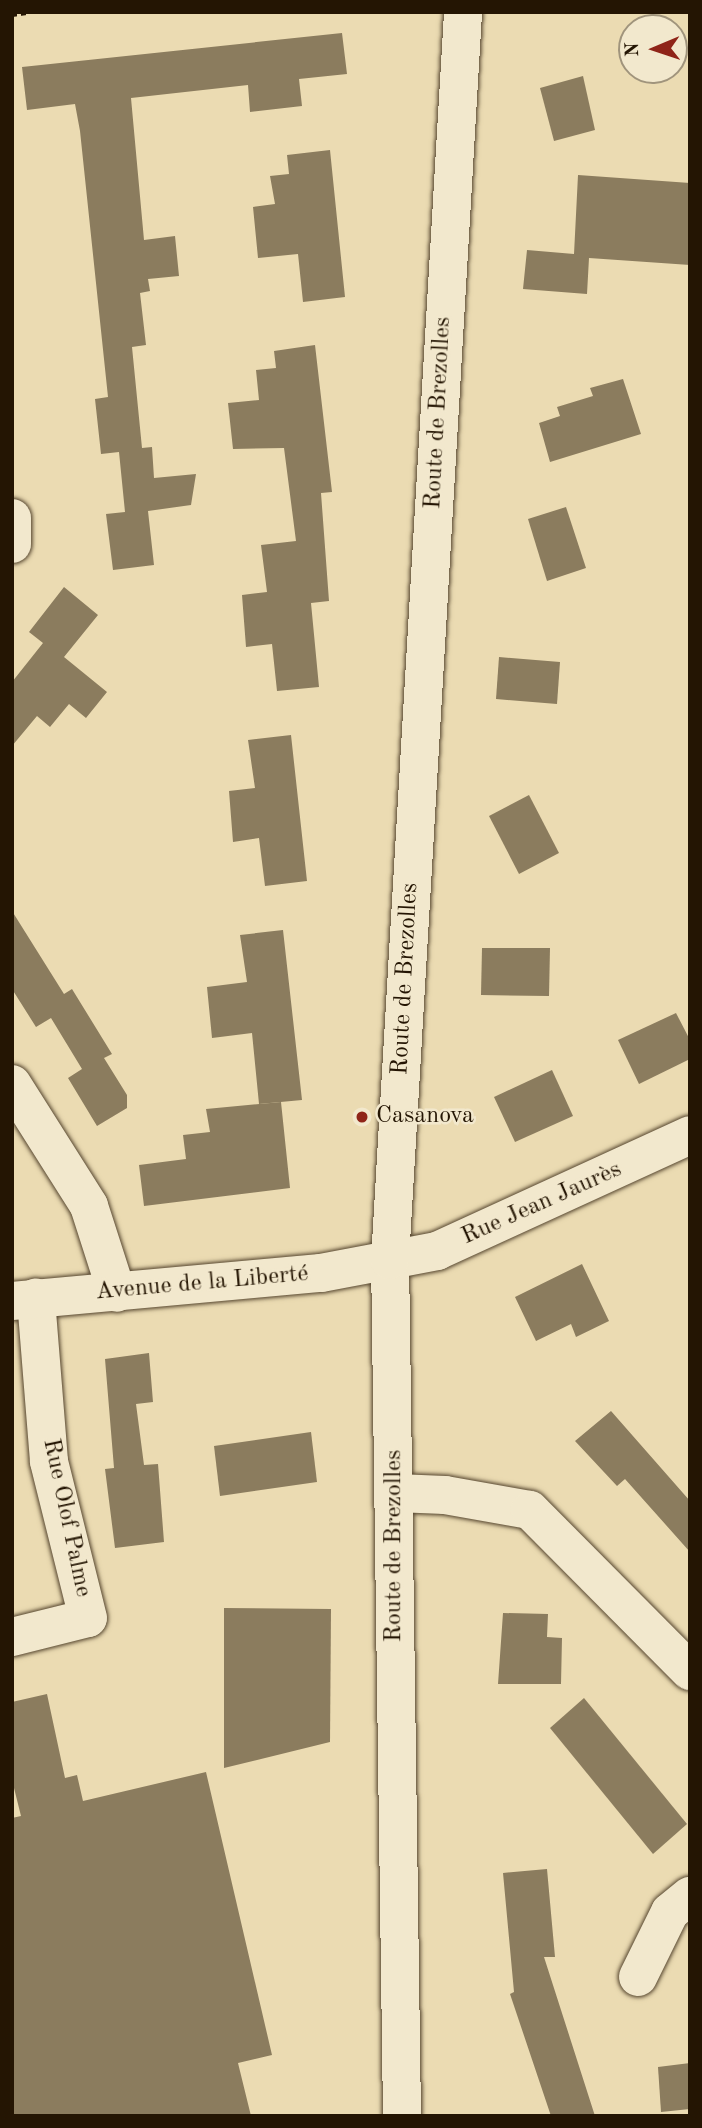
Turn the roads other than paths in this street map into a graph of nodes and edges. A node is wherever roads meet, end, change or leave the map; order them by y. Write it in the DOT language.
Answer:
graph roads {
  1 [pos="463,12"];
  2 [pos="12,518"];
  3 [pos="12,544"];
  4 [pos="12,1084"];
  5 [pos="690,1135"];
  6 [pos="390,1260"];
  7 [pos="117,1293"];
  8 [pos="24,1299"];
  9 [pos="396,1493"];
  10 [pos="12,1637"];
  11 [pos="685,1657"];
  12 [pos="690,1896"];
  13 [pos="638,1977"];
  14 [pos="402,2116"];
  1 -- 6 [label="main road, Route de Brezolles"];
  2 -- 3 [label="main road"];
  4 -- 7 [label="main road"];
  5 -- 6 [label="main road, Rue Jean Jaurès"];
  6 -- 7 [label="main road, Avenue de la Liberté"];
  6 -- 9 [label="main road, Route de Brezolles"];
  7 -- 8 [label="main road, Avenue de la Liberté"];
  8 -- 10 [label="main road, Rue Olof Palme"];
  9 -- 11 [label="main road"];
  9 -- 14 [label="main road, Route de Brezolles"];
  12 -- 13 [label="main road"];
}
